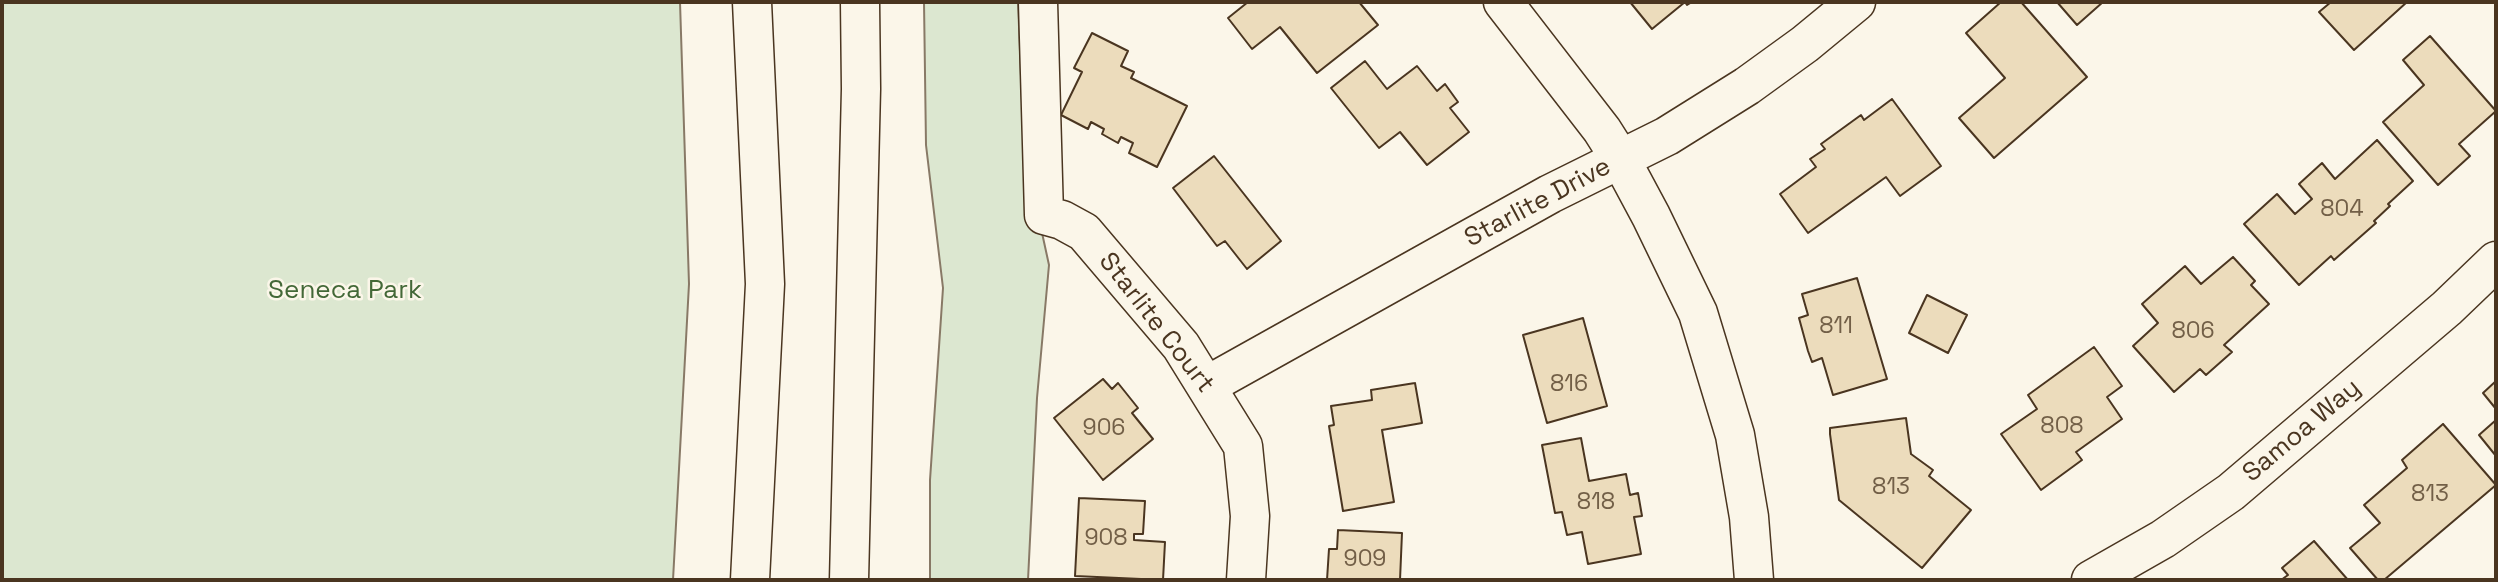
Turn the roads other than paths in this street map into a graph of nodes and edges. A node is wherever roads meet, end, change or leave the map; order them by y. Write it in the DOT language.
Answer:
graph roads {
  1 [pos="752,2"];
  2 [pos="860,2"];
  3 [pos="1038,2"];
  4 [pos="1503,2"];
  5 [pos="1856,2"];
  6 [pos="1621,160"];
  7 [pos="2496,261"];
  8 [pos="1208,385"];
  9 [pos="750,580"];
  10 [pos="849,580"];
  11 [pos="1245,580"];
  12 [pos="1754,580"];
  13 [pos="2091,580"];
  1 -- 9 [label="main road"];
  2 -- 10 [label="main road"];
  3 -- 8 [label="main road, Starlite Court"];
  4 -- 6 [label="main road"];
  5 -- 6 [label="main road, Starlite Drive"];
  6 -- 8 [label="main road, Starlite Drive"];
  6 -- 12 [label="main road"];
  7 -- 13 [label="main road, Samoa Way"];
  8 -- 11 [label="main road, Starlite Court"];
}
